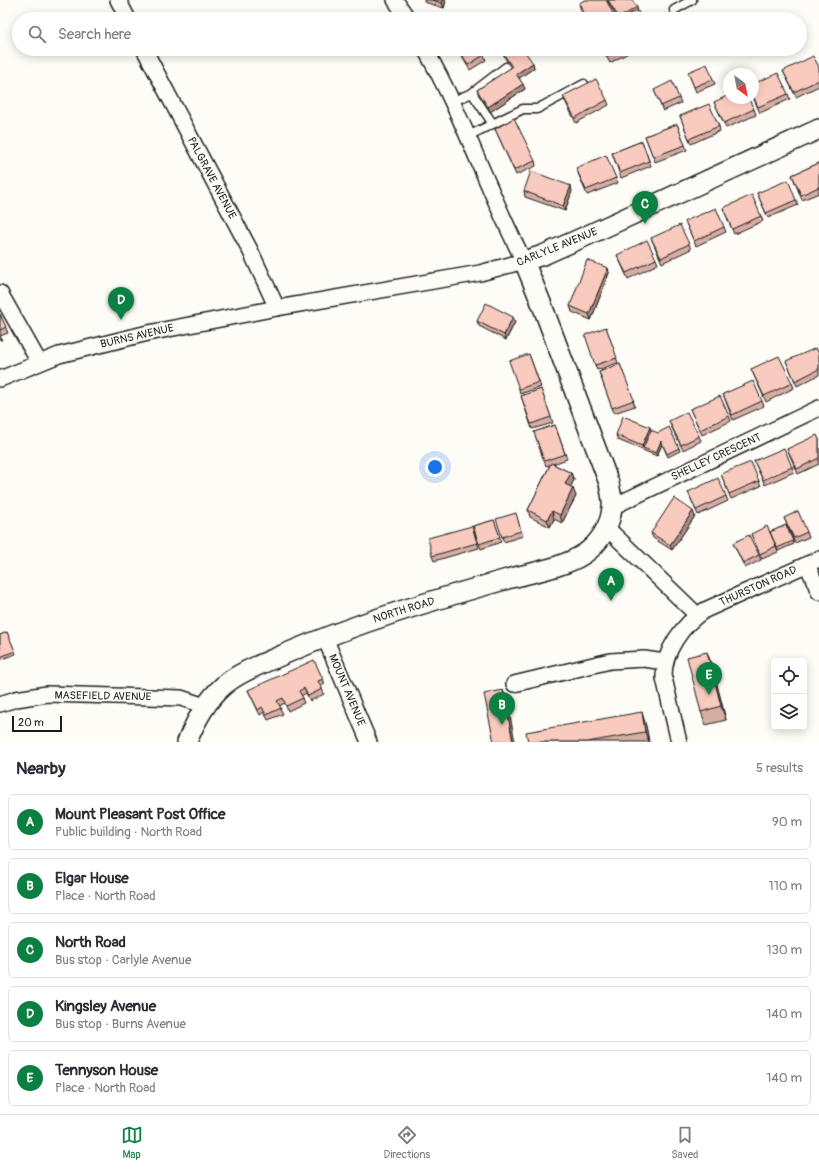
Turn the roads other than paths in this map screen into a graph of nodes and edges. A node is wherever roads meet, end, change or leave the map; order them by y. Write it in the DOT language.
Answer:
graph roads {
  1 [pos="118,0"];
  2 [pos="395,0"];
  3 [pos="692,0"];
  4 [pos="674,10"];
  5 [pos="124,12"];
  6 [pos="403,12"];
  7 [pos="148,56"];
  8 [pos="429,56"];
  9 [pos="506,67"];
  10 [pos="584,84"];
  11 [pos="472,93"];
  12 [pos="451,102"];
  13 [pos="493,124"];
  14 [pos="819,129"];
  15 [pos="468,136"];
  16 [pos="524,261"];
  17 [pos="0,293"];
  18 [pos="277,308"];
  19 [pos="39,362"];
  20 [pos="0,379"];
  21 [pos="819,408"];
  22 [pos="612,506"];
  23 [pos="607,528"];
  24 [pos="813,562"];
  25 [pos="819,592"];
  26 [pos="697,615"];
  27 [pos="325,638"];
  28 [pos="665,662"];
  29 [pos="514,684"];
  30 [pos="0,704"];
  31 [pos="205,706"];
  32 [pos="188,742"];
  33 [pos="369,742"];
  34 [pos="679,742"];
  1 -- 5 [label="street"];
  2 -- 6 [label="street"];
  3 -- 4 [label="lane"];
  7 -- 18 [label="street, PALGRAVE AVENUE"];
  8 -- 12 [label="street, NORTH ROAD"];
  9 -- 11 [label="lane"];
  10 -- 13 [label="lane"];
  11 -- 12 [label="lane"];
  11 -- 13 [label="lane"];
  12 -- 15 [label="street, NORTH ROAD"];
  13 -- 15 [label="lane"];
  14 -- 16 [label="street, CARLYLE AVENUE"];
  15 -- 16 [label="street, NORTH ROAD"];
  16 -- 18 [label="street, CARLYLE AVENUE"];
  16 -- 22 [label="street, NORTH ROAD"];
  17 -- 19 [label="street"];
  18 -- 19 [label="street, BURNS AVENUE"];
  19 -- 20 [label="street, BURNS AVENUE"];
  21 -- 22 [label="street, SHELLEY CRESCENT"];
  22 -- 23 [label="street, NORTH ROAD"];
  23 -- 26 [label="street"];
  23 -- 27 [label="street, NORTH ROAD"];
  24 -- 25 [label="street"];
  24 -- 26 [label="street, THURSTON ROAD"];
  26 -- 28 [label="street"];
  27 -- 31 [label="street, NORTH ROAD"];
  27 -- 33 [label="street, MOUNT AVENUE"];
  28 -- 29 [label="street"];
  28 -- 34 [label="street"];
  30 -- 31 [label="street, MASEFIELD AVENUE"];
  31 -- 32 [label="street, NORTH ROAD"];
}
